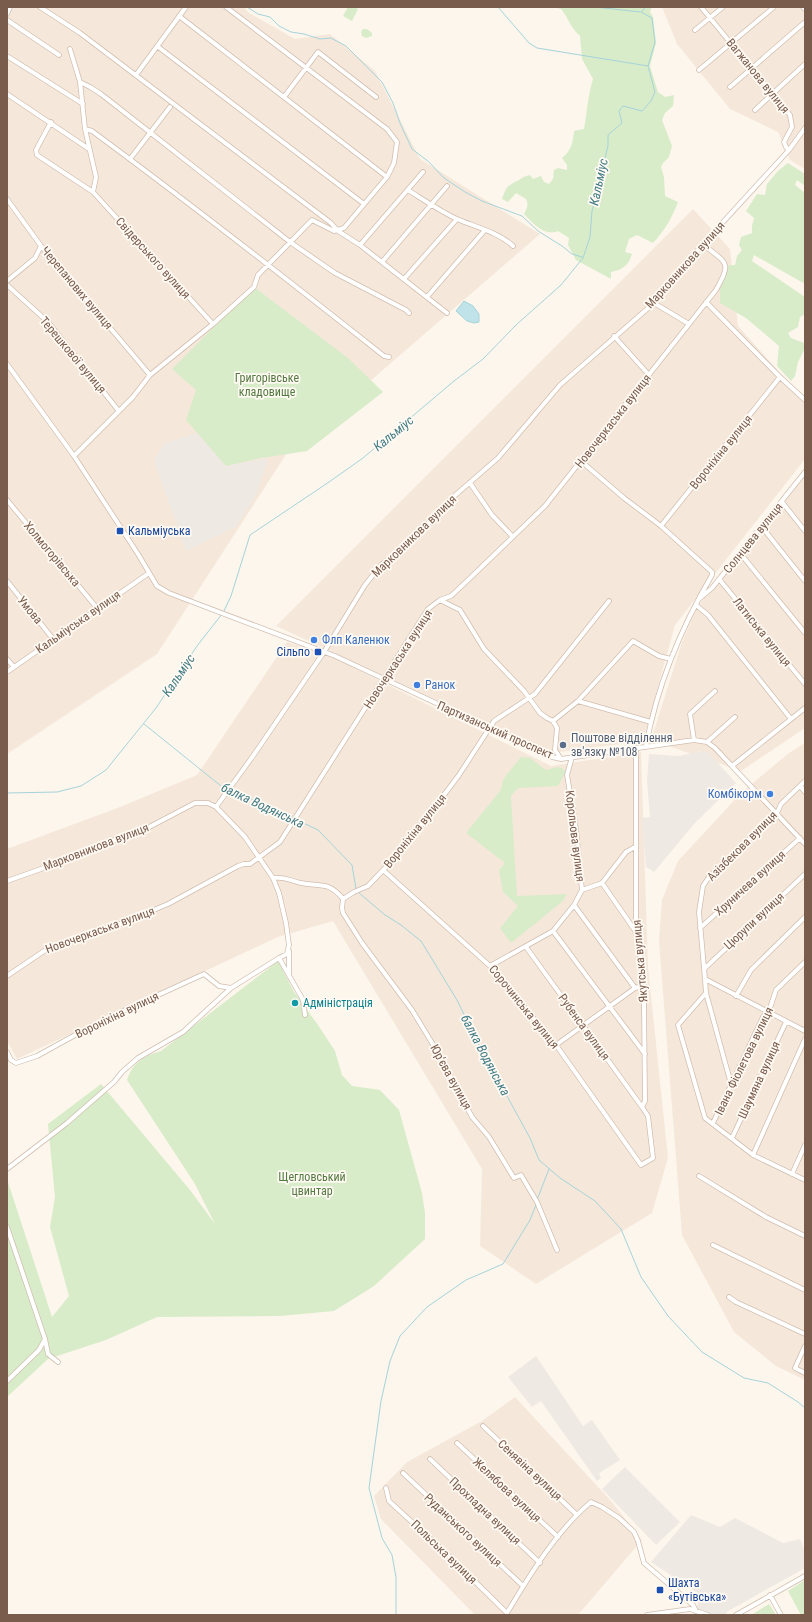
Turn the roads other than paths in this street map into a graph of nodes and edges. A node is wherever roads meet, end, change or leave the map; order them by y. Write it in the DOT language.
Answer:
graph roads {
  1 [pos="10,7"];
  2 [pos="40,7"];
  3 [pos="186,7"];
  4 [pos="226,7"];
  5 [pos="701,7"];
  6 [pos="723,7"];
  7 [pos="774,7"];
  8 [pos="7,14"];
  9 [pos="179,16"];
  10 [pos="710,18"];
  11 [pos="7,20"];
  12 [pos="805,22"];
  13 [pos="695,30"];
  14 [pos="731,43"];
  15 [pos="157,46"];
  16 [pos="70,49"];
  17 [pos="59,55"];
  18 [pos="7,56"];
  19 [pos="805,64"];
  20 [pos="305,67"];
  21 [pos="752,68"];
  22 [pos="699,70"];
  23 [pos="136,75"];
  24 [pos="80,82"];
  25 [pos="730,87"];
  26 [pos="772,92"];
  27 [pos="7,94"];
  28 [pos="284,97"];
  29 [pos="376,97"];
  30 [pos="83,104"];
  31 [pos="170,108"];
  32 [pos="755,110"];
  33 [pos="51,122"];
  34 [pos="805,128"];
  35 [pos="85,129"];
  36 [pos="151,132"];
  37 [pos="89,149"];
  38 [pos="789,150"];
  39 [pos="130,159"];
  40 [pos="423,172"];
  41 [pos="387,177"];
  42 [pos="447,186"];
  43 [pos="408,190"];
  44 [pos="93,192"];
  45 [pos="7,199"];
  46 [pos="364,204"];
  47 [pos="432,205"];
  48 [pos="457,219"];
  49 [pos="485,230"];
  50 [pos="338,231"];
  51 [pos="290,242"];
  52 [pos="703,244"];
  53 [pos="360,245"];
  54 [pos="41,246"];
  55 [pos="513,246"];
  56 [pos="382,262"];
  57 [pos="268,264"];
  58 [pos="7,272"];
  59 [pos="8,279"];
  60 [pos="404,279"];
  61 [pos="7,286"];
  62 [pos="427,297"];
  63 [pos="706,302"];
  64 [pos="654,303"];
  65 [pos="409,313"];
  66 [pos="447,313"];
  67 [pos="213,324"];
  68 [pos="689,324"];
  69 [pos="614,336"];
  70 [pos="389,357"];
  71 [pos="7,364"];
  72 [pos="649,374"];
  73 [pos="150,375"];
  74 [pos="780,377"];
  75 [pos="805,400"];
  76 [pos="118,410"];
  77 [pos="74,456"];
  78 [pos="582,462"];
  79 [pos="804,475"];
  80 [pos="470,483"];
  81 [pos="7,500"];
  82 [pos="782,502"];
  83 [pos="662,526"];
  84 [pos="762,527"];
  85 [pos="805,531"];
  86 [pos="513,537"];
  87 [pos="740,553"];
  88 [pos="149,573"];
  89 [pos="719,579"];
  90 [pos="7,581"];
  91 [pos="805,581"];
  92 [pos="440,600"];
  93 [pos="609,601"];
  94 [pos="697,602"];
  95 [pos="97,608"];
  96 [pos="805,633"];
  97 [pos="54,639"];
  98 [pos="324,652"];
  99 [pos="7,659"];
  100 [pos="670,659"];
  101 [pos="14,667"];
  102 [pos="7,672"];
  103 [pos="383,679"];
  104 [pos="805,684"];
  105 [pos="715,691"];
  106 [pos="529,698"];
  107 [pos="578,700"];
  108 [pos="805,708"];
  109 [pos="736,717"];
  110 [pos="791,719"];
  111 [pos="553,721"];
  112 [pos="651,722"];
  113 [pos="489,729"];
  114 [pos="694,740"];
  115 [pos="707,742"];
  116 [pos="646,746"];
  117 [pos="636,748"];
  118 [pos="572,757"];
  119 [pos="561,759"];
  120 [pos="732,766"];
  121 [pos="805,781"];
  122 [pos="800,786"];
  123 [pos="805,792"];
  124 [pos="216,807"];
  125 [pos="776,813"];
  126 [pos="800,838"];
  127 [pos="805,844"];
  128 [pos="635,847"];
  129 [pos="260,856"];
  130 [pos="383,870"];
  131 [pos="805,874"];
  132 [pos="273,878"];
  133 [pos="7,881"];
  134 [pos="602,883"];
  135 [pos="582,890"];
  136 [pos="343,899"];
  137 [pos="574,905"];
  138 [pos="805,918"];
  139 [pos="700,928"];
  140 [pos="553,931"];
  141 [pos="636,932"];
  142 [pos="289,945"];
  143 [pos="526,947"];
  144 [pos="279,958"];
  145 [pos="805,962"];
  146 [pos="490,966"];
  147 [pos="704,969"];
  148 [pos="7,976"];
  149 [pos="289,976"];
  150 [pos="705,979"];
  151 [pos="643,986"];
  152 [pos="231,988"];
  153 [pos="635,988"];
  154 [pos="706,992"];
  155 [pos="736,996"];
  156 [pos="609,1007"];
  157 [pos="767,1012"];
  158 [pos="305,1015"];
  159 [pos="786,1022"];
  160 [pos="583,1026"];
  161 [pos="805,1031"];
  162 [pos="805,1039"];
  163 [pos="556,1045"];
  164 [pos="7,1052"];
  165 [pos="645,1054"];
  166 [pos="731,1084"];
  167 [pos="642,1107"];
  168 [pos="713,1123"];
  169 [pos="732,1138"];
  170 [pos="805,1145"];
  171 [pos="753,1155"];
  172 [pos="7,1169"];
  173 [pos="792,1174"];
  174 [pos="699,1176"];
  175 [pos="805,1180"];
  176 [pos="7,1227"];
  177 [pos="805,1236"];
  178 [pos="713,1245"];
  179 [pos="557,1250"];
  180 [pos="805,1290"];
  181 [pos="729,1297"];
  182 [pos="805,1334"];
  183 [pos="45,1339"];
  184 [pos="805,1346"];
  185 [pos="58,1362"];
  186 [pos="805,1373"];
  187 [pos="7,1381"];
  188 [pos="483,1426"];
  189 [pos="457,1443"];
  190 [pos="430,1459"];
  191 [pos="403,1473"];
  192 [pos="386,1488"];
  193 [pos="576,1514"];
  194 [pos="558,1537"];
  195 [pos="540,1562"];
  196 [pos="805,1576"];
  197 [pos="523,1586"];
  198 [pos="770,1595"];
  199 [pos="696,1611"];
  200 [pos="647,1615"];
  201 [pos="708,1615"];
  202 [pos="736,1615"];
  203 [pos="781,1615"];
  1 -- 8 [label="street"];
  2 -- 23 [label="street"];
  3 -- 9 [label="street"];
  4 -- 20 [label="street"];
  5 -- 10 [label="street, Вагжанова вулиця"];
  6 -- 10 [label="street"];
  7 -- 14 [label="street"];
  9 -- 15 [label="street"];
  9 -- 28 [label="street"];
  10 -- 13 [label="street"];
  10 -- 14 [label="street, Вагжанова вулиця"];
  11 -- 17 [label="street"];
  12 -- 21 [label="street"];
  14 -- 21 [label="street, Вагжанова вулиця"];
  14 -- 22 [label="street"];
  15 -- 23 [label="street"];
  15 -- 46 [label="street"];
  16 -- 24 [label="street"];
  18 -- 30 [label="street"];
  19 -- 26 [label="street"];
  20 -- 28 [label="street"];
  20 -- 29 [label="street"];
  20 -- 41 [label="street"];
  21 -- 25 [label="street"];
  21 -- 26 [label="street, Вагжанова вулиця"];
  23 -- 50 [label="street"];
  24 -- 30 [label="street"];
  24 -- 36 [label="street"];
  26 -- 32 [label="street"];
  26 -- 38 [label="street, Вагжанова вулиця"];
  27 -- 33 [label="street"];
  28 -- 41 [label="street"];
  30 -- 35 [label="street"];
  31 -- 36 [label="street"];
  33 -- 37 [label="street"];
  33 -- 44 [label="street, Свiдерського вулиця"];
  34 -- 38 [label="street, Марковникова вулиця"];
  35 -- 37 [label="street"];
  35 -- 39 [label="street"];
  36 -- 39 [label="street"];
  36 -- 51 [label="street"];
  37 -- 44 [label="street"];
  38 -- 52 [label="street, Марковникова вулиця"];
  39 -- 57 [label="street"];
  40 -- 43 [label="street"];
  41 -- 46 [label="street"];
  42 -- 47 [label="street"];
  43 -- 47 [label="street"];
  43 -- 53 [label="street"];
  44 -- 67 [label="street, Свiдерського вулиця"];
  45 -- 54 [label="street, Черепанових вулиця"];
  46 -- 50 [label="street"];
  47 -- 48 [label="street"];
  47 -- 56 [label="street"];
  48 -- 49 [label="street"];
  48 -- 60 [label="street"];
  49 -- 55 [label="street"];
  49 -- 62 [label="street"];
  50 -- 51 [label="street"];
  50 -- 53 [label="street"];
  51 -- 57 [label="street"];
  51 -- 65 [label="street"];
  52 -- 63 [label="street, Новочеркаська вулиця"];
  52 -- 64 [label="street, Марковникова вулиця"];
  53 -- 56 [label="street"];
  54 -- 59 [label="street"];
  54 -- 73 [label="street, Черепанових вулиця"];
  56 -- 60 [label="street"];
  57 -- 67 [label="street"];
  57 -- 70 [label="street"];
  58 -- 59 [label="street"];
  60 -- 62 [label="street"];
  61 -- 76 [label="street, Терешкової вулиця"];
  62 -- 66 [label="street"];
  63 -- 68 [label="street, Новочеркаська вулиця"];
  63 -- 74 [label="street"];
  64 -- 68 [label="street"];
  64 -- 69 [label="street, Марковникова вулиця"];
  67 -- 73 [label="street"];
  68 -- 72 [label="street, Новочеркаська вулиця"];
  69 -- 72 [label="street"];
  69 -- 80 [label="street, Марковникова вулиця"];
  71 -- 77 [label="street, Партизанський проспект"];
  72 -- 78 [label="street, Новочеркаська вулиця"];
  73 -- 76 [label="street"];
  74 -- 75 [label="street"];
  74 -- 83 [label="street, Вороніхіна вулиця"];
  76 -- 77 [label="street"];
  77 -- 88 [label="street, Партизанський проспект"];
  78 -- 83 [label="street"];
  78 -- 86 [label="street, Новочеркаська вулиця"];
  79 -- 82 [label="street, Солнцева вулиця"];
  80 -- 86 [label="street"];
  80 -- 98 [label="street, Марковникова вулиця"];
  81 -- 95 [label="street, Холмогорівська"];
  82 -- 84 [label="street, Солнцева вулиця"];
  82 -- 85 [label="street"];
  83 -- 94 [label="street"];
  84 -- 87 [label="street, Солнцева вулиця"];
  84 -- 91 [label="street"];
  86 -- 92 [label="street, Новочеркаська вулиця"];
  87 -- 89 [label="street, Солнцева вулиця"];
  87 -- 96 [label="street"];
  88 -- 95 [label="street, Кальміуська вулиця"];
  88 -- 98 [label="street, Партизанський проспект"];
  89 -- 94 [label="street, Солнцева вулиця"];
  89 -- 104 [label="street, Латиська вулиця"];
  90 -- 97 [label="street, Умова"];
  92 -- 103 [label="street, Новочеркаська вулиця"];
  92 -- 106 [label="street"];
  93 -- 106 [label="street, Вороніхіна вулиця"];
  94 -- 100 [label="street, Солнцева вулиця"];
  94 -- 110 [label="street"];
  95 -- 97 [label="street, Кальміуська вулиця"];
  97 -- 101 [label="street, Кальміуська вулиця"];
  98 -- 103 [label="street, Партизанський проспект"];
  98 -- 124 [label="street, Марковникова вулиця"];
  99 -- 101 [label="street"];
  100 -- 107 [label="street"];
  100 -- 112 [label="street, Солнцева вулиця"];
  101 -- 102 [label="street, Кальміуська вулиця"];
  103 -- 113 [label="street, Партизанський проспект"];
  103 -- 129 [label="street, Новочеркаська вулиця"];
  105 -- 114 [label="street"];
  106 -- 111 [label="street"];
  106 -- 113 [label="street, Вороніхіна вулиця"];
  107 -- 111 [label="street"];
  107 -- 112 [label="street"];
  108 -- 110 [label="street"];
  109 -- 115 [label="street"];
  110 -- 120 [label="street"];
  111 -- 119 [label="street"];
  112 -- 116 [label="street, Солнцева вулиця"];
  113 -- 119 [label="street, Партизанський проспект"];
  113 -- 130 [label="street, Вороніхіна вулиця"];
  114 -- 115 [label="street, Партизанський проспект"];
  114 -- 116 [label="street, Партизанський проспект"];
  115 -- 120 [label="street"];
  116 -- 117 [label="street, Партизанський проспект"];
  117 -- 118 [label="street, Партизанський проспект"];
  117 -- 128 [label="street, Якутська вулиця"];
  118 -- 119 [label="street, Партизанський проспект"];
  118 -- 135 [label="street, Корольова вулиця"];
  120 -- 125 [label="street"];
  121 -- 122 [label="street, Азізбекова вулиця"];
  122 -- 123 [label="street"];
  122 -- 125 [label="street, Азізбекова вулиця"];
  124 -- 129 [label="street"];
  124 -- 133 [label="street, Марковникова вулиця"];
  125 -- 126 [label="street"];
  125 -- 139 [label="street, Азізбекова вулиця"];
  126 -- 127 [label="street"];
  126 -- 139 [label="street, Хруничева вулиця"];
  128 -- 134 [label="street"];
  128 -- 141 [label="street, Якутська вулиця"];
  129 -- 132 [label="street"];
  129 -- 148 [label="street, Новочеркаська вулиця"];
  130 -- 136 [label="street, Вороніхіна вулиця"];
  130 -- 146 [label="street, Сорочинська вулиця"];
  131 -- 147 [label="street, Цюрупи вулиця"];
  132 -- 136 [label="street"];
  132 -- 142 [label="street"];
  134 -- 135 [label="street"];
  134 -- 141 [label="street"];
  135 -- 137 [label="street, Корольова вулиця"];
  136 -- 179 [label="street, Юр’єва вулиця"];
  137 -- 140 [label="street, Корольова вулиця"];
  137 -- 153 [label="street"];
  138 -- 155 [label="street"];
  139 -- 147 [label="street, Азізбекова вулиця"];
  140 -- 143 [label="street, Корольова вулиця"];
  140 -- 156 [label="street"];
  141 -- 151 [label="street, Якутська вулиця"];
  142 -- 144 [label="street"];
  142 -- 149 [label="street"];
  143 -- 146 [label="street, Корольова вулиця"];
  143 -- 160 [label="street, Рубенса вулиця"];
  144 -- 149 [label="street"];
  144 -- 152 [label="street"];
  145 -- 157 [label="street, Івана Фіолетова вулиця"];
  146 -- 163 [label="street, Сорочинська вулиця"];
  147 -- 150 [label="street, Азізбекова вулиця"];
  149 -- 158 [label="street"];
  150 -- 154 [label="street, Азізбекова вулиця"];
  150 -- 155 [label="street"];
  151 -- 153 [label="street"];
  151 -- 165 [label="street, Якутська вулиця"];
  152 -- 164 [label="street, Вороніхіна вулиця"];
  152 -- 172 [label="street"];
  153 -- 156 [label="street"];
  154 -- 166 [label="street, Азізбекова вулиця"];
  154 -- 168 [label="street"];
  155 -- 157 [label="street"];
  156 -- 160 [label="street"];
  156 -- 165 [label="street"];
  157 -- 159 [label="street"];
  157 -- 166 [label="street, Івана Фіолетова вулиця"];
  159 -- 161 [label="street"];
  159 -- 169 [label="street, Шаумяна вулиця"];
  160 -- 163 [label="street"];
  160 -- 167 [label="street, Рубенса вулиця"];
  162 -- 171 [label="street"];
  163 -- 167 [label="street, Сорочинська вулиця"];
  165 -- 167 [label="street, Якутська вулиця"];
  166 -- 168 [label="street, Івана Фіолетова вулиця"];
  168 -- 169 [label="street"];
  169 -- 171 [label="street"];
  170 -- 173 [label="street"];
  171 -- 173 [label="street"];
  173 -- 175 [label="street"];
  174 -- 177 [label="street"];
  176 -- 183 [label="street"];
  178 -- 180 [label="street"];
  181 -- 182 [label="street"];
  183 -- 185 [label="street"];
  183 -- 187 [label="street"];
  184 -- 186 [label="street"];
  188 -- 193 [label="street, Сенявіна вулиця"];
  189 -- 194 [label="street, Желябова вулиця"];
  190 -- 195 [label="street, Прохладна вулиця"];
  191 -- 197 [label="street, Руданського вулиця"];
  192 -- 197 [label="street, Польська вулиця"];
  193 -- 194 [label="street"];
  193 -- 199 [label="street"];
  194 -- 195 [label="street"];
  195 -- 197 [label="street"];
  196 -- 198 [label="street"];
  198 -- 202 [label="street"];
  198 -- 203 [label="street"];
  199 -- 200 [label="street"];
  199 -- 201 [label="street"];
}
